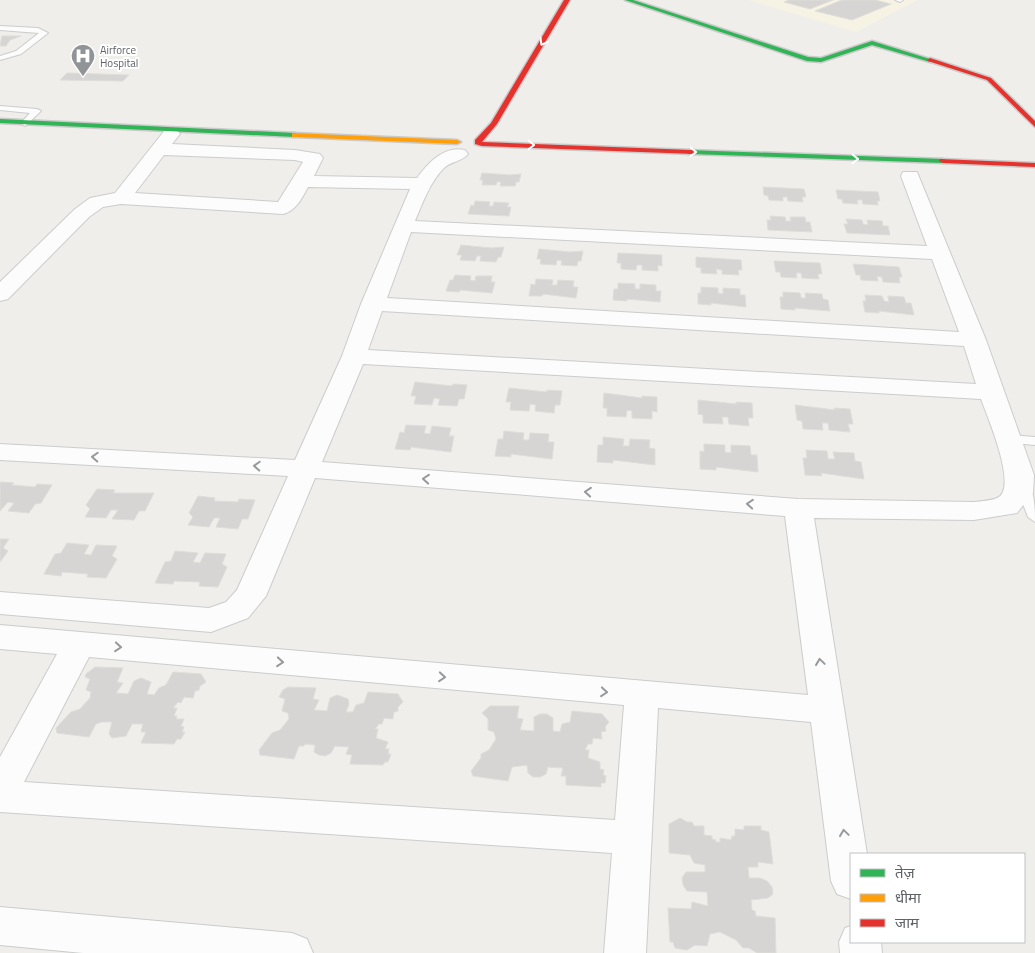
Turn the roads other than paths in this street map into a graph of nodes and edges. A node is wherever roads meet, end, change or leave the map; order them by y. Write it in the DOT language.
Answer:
graph roads {
  1 [pos="567,0"];
  2 [pos="628,0"];
  3 [pos="0,28"];
  4 [pos="0,58"];
  5 [pos="0,108"];
  6 [pos="0,121"];
  7 [pos="25,123"];
  8 [pos="1035,125"];
  9 [pos="0,130"];
  10 [pos="167,139"];
  11 [pos="480,143"];
  12 [pos="463,147"];
  13 [pos="612,161"];
  14 [pos="1035,165"];
  15 [pos="904,171"];
  16 [pos="301,181"];
  17 [pos="422,184"];
  18 [pos="122,198"];
  19 [pos="404,226"];
  20 [pos="939,253"];
  21 [pos="0,294"];
  22 [pos="372,304"];
  23 [pos="974,340"];
  24 [pos="354,356"];
  25 [pos="992,392"];
  26 [pos="1008,438"];
  27 [pos="1035,441"];
  28 [pos="0,452"];
  29 [pos="306,469"];
  30 [pos="1020,478"];
  31 [pos="798,508"];
  32 [pos="1035,517"];
  33 [pos="0,603"];
  34 [pos="0,637"];
  35 [pos="79,644"];
  36 [pos="642,695"];
  37 [pos="827,710"];
  38 [pos="0,792"];
  39 [pos="0,796"];
  40 [pos="632,838"];
  41 [pos="850,874"];
  42 [pos="0,926"];
  43 [pos="292,953"];
  44 [pos="625,953"];
  1 -- 11 [label="street, one-way"];
  2 -- 8 [label="street"];
  3 -- 4 [label="lane"];
  5 -- 7 [label="lane"];
  6 -- 7 [label="street"];
  7 -- 10 [label="street"];
  9 -- 10 [label="street"];
  10 -- 12 [label="street"];
  10 -- 16 [label="street"];
  10 -- 18 [label="street"];
  11 -- 12 [label="street"];
  11 -- 12 [label="street"];
  11 -- 15 [label="street, one-way"];
  12 -- 13 [label="street"];
  12 -- 17 [label="street"];
  14 -- 15 [label="street"];
  15 -- 20 [label="street"];
  16 -- 17 [label="street"];
  16 -- 18 [label="street"];
  17 -- 19 [label="street"];
  18 -- 21 [label="street"];
  19 -- 20 [label="street"];
  19 -- 22 [label="street"];
  20 -- 23 [label="street"];
  22 -- 23 [label="street"];
  22 -- 24 [label="street"];
  23 -- 25 [label="street"];
  24 -- 25 [label="street"];
  24 -- 29 [label="street"];
  25 -- 26 [label="street"];
  26 -- 27 [label="lane"];
  26 -- 30 [label="street"];
  29 -- 28 [label="street, one-way"];
  31 -- 29 [label="street, one-way"];
  29 -- 33 [label="street"];
  30 -- 31 [label="street"];
  30 -- 32 [label="lane"];
  37 -- 31 [label="street, one-way"];
  34 -- 35 [label="street"];
  35 -- 36 [label="street, one-way"];
  35 -- 38 [label="street"];
  36 -- 37 [label="street"];
  36 -- 40 [label="street"];
  41 -- 37 [label="street, one-way"];
  39 -- 40 [label="street"];
  40 -- 44 [label="street"];
  42 -- 43 [label="street"];
}
